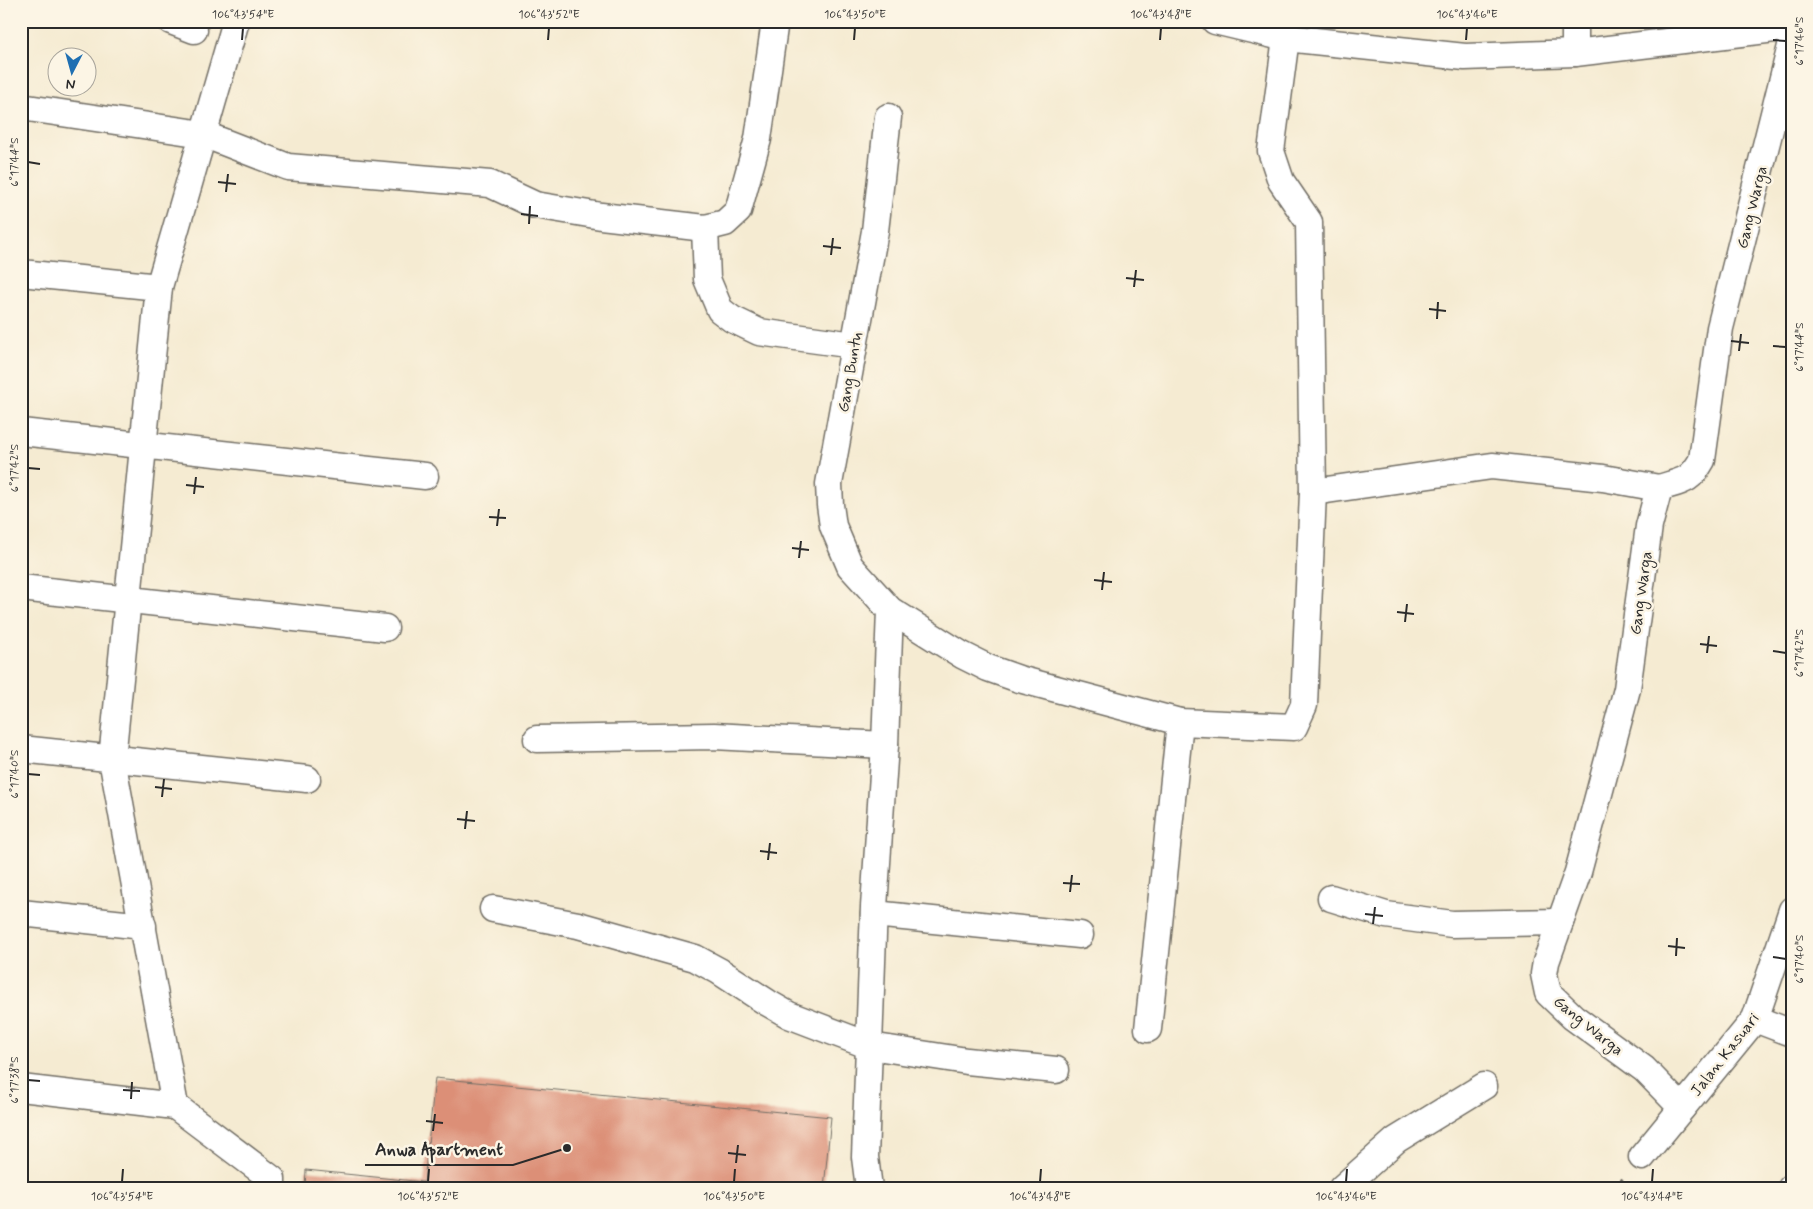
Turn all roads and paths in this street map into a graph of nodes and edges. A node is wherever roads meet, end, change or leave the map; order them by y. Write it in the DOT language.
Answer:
graph roads {
  1 [pos="236,21"];
  2 [pos="774,21"];
  3 [pos="1214,21"];
  4 [pos="1575,21"];
  5 [pos="1251,25"];
  6 [pos="1788,30"];
  7 [pos="1286,38"];
  8 [pos="1575,53"];
  9 [pos="21,107"];
  10 [pos="888,117"];
  11 [pos="203,134"];
  12 [pos="705,228"];
  13 [pos="21,273"];
  14 [pos="159,287"];
  15 [pos="854,345"];
  16 [pos="21,432"];
  17 [pos="144,446"];
  18 [pos="424,476"];
  19 [pos="1659,488"];
  20 [pos="1313,492"];
  21 [pos="21,588"];
  22 [pos="128,600"];
  23 [pos="890,610"];
  24 [pos="385,628"];
  25 [pos="1180,722"];
  26 [pos="537,740"];
  27 [pos="885,745"];
  28 [pos="21,749"];
  29 [pos="112,759"];
  30 [pos="307,779"];
  31 [pos="1331,898"];
  32 [pos="492,909"];
  33 [pos="1792,910"];
  34 [pos="21,913"];
  35 [pos="874,914"];
  36 [pos="1560,922"];
  37 [pos="143,926"];
  38 [pos="1080,935"];
  39 [pos="1755,1019"];
  40 [pos="1148,1029"];
  41 [pos="1792,1033"];
  42 [pos="870,1046"];
  43 [pos="1056,1070"];
  44 [pos="1484,1086"];
  45 [pos="21,1088"];
  46 [pos="175,1106"];
  47 [pos="1682,1108"];
  48 [pos="1642,1157"];
  49 [pos="272,1188"];
  50 [pos="869,1188"];
  51 [pos="1342,1188"];
  1 -- 11 [label="street"];
  2 -- 12 [label="street"];
  3 -- 5 [label="street"];
  4 -- 8 [label="street"];
  5 -- 7 [label="street"];
  6 -- 8 [label="street"];
  6 -- 19 [label="street, Gang Warga"];
  7 -- 8 [label="street"];
  7 -- 20 [label="street"];
  9 -- 11 [label="street"];
  10 -- 15 [label="street, Gang Buntu"];
  11 -- 12 [label="street"];
  11 -- 14 [label="street"];
  12 -- 15 [label="street"];
  13 -- 14 [label="street"];
  14 -- 17 [label="street"];
  15 -- 23 [label="street, Gang Buntu"];
  16 -- 17 [label="street"];
  17 -- 18 [label="street"];
  17 -- 22 [label="street"];
  19 -- 20 [label="street"];
  19 -- 36 [label="street, Gang Warga"];
  20 -- 25 [label="street, Gang Buntu"];
  21 -- 22 [label="street"];
  22 -- 24 [label="street"];
  22 -- 29 [label="street"];
  23 -- 25 [label="street, Gang Buntu"];
  23 -- 27 [label="street"];
  25 -- 40 [label="street"];
  26 -- 27 [label="street"];
  27 -- 35 [label="street"];
  28 -- 29 [label="street"];
  29 -- 30 [label="street"];
  29 -- 37 [label="street"];
  31 -- 36 [label="street"];
  32 -- 42 [label="street"];
  33 -- 39 [label="street, Jalan Kasuari"];
  34 -- 37 [label="street"];
  35 -- 38 [label="street"];
  35 -- 42 [label="street"];
  36 -- 47 [label="street, Gang Warga"];
  37 -- 46 [label="street"];
  39 -- 41 [label="street"];
  39 -- 47 [label="street, Jalan Kasuari"];
  42 -- 43 [label="street"];
  42 -- 50 [label="street"];
  44 -- 51 [label="street"];
  45 -- 46 [label="street"];
  46 -- 49 [label="street"];
  47 -- 48 [label="street, Jalan Kasuari"];
}
